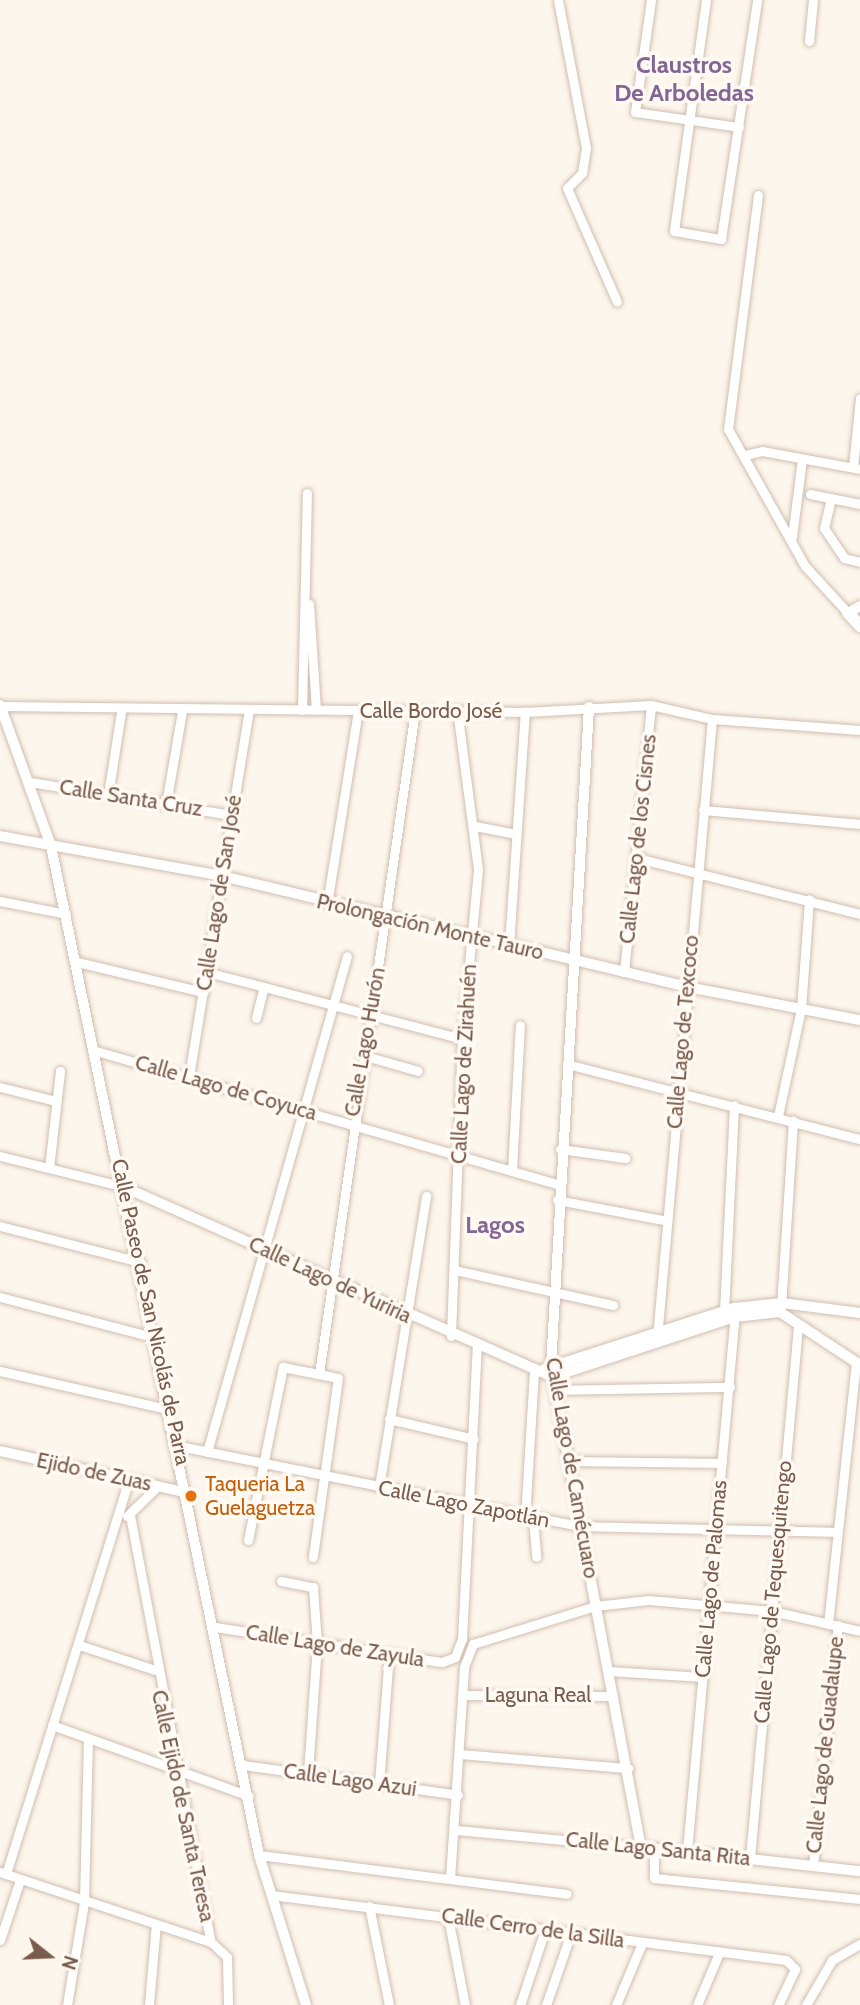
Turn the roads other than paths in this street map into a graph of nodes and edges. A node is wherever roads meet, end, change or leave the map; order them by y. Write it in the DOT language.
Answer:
graph roads {
  1 [pos="558,0"];
  2 [pos="651,0"];
  3 [pos="706,0"];
  4 [pos="757,0"];
  5 [pos="813,0"];
  6 [pos="809,41"];
  7 [pos="690,121"];
  8 [pos="740,127"];
  9 [pos="758,195"];
  10 [pos="617,302"];
  11 [pos="860,398"];
  12 [pos="745,455"];
  13 [pos="802,459"];
  14 [pos="856,468"];
  15 [pos="307,493"];
  16 [pos="810,494"];
  17 [pos="831,498"];
  18 [pos="860,504"];
  19 [pos="792,538"];
  20 [pos="860,562"];
  21 [pos="306,585"];
  22 [pos="857,618"];
  23 [pos="0,705"];
  24 [pos="651,705"];
  25 [pos="589,707"];
  26 [pos="457,709"];
  27 [pos="249,710"];
  28 [pos="302,710"];
  29 [pos="316,710"];
  30 [pos="358,710"];
  31 [pos="182,711"];
  32 [pos="415,711"];
  33 [pos="121,712"];
  34 [pos="525,712"];
  35 [pos="712,719"];
  36 [pos="860,730"];
  37 [pos="30,782"];
  38 [pos="108,794"];
  39 [pos="166,804"];
  40 [pos="704,810"];
  41 [pos="231,815"];
  42 [pos="860,824"];
  43 [pos="475,825"];
  44 [pos="516,834"];
  45 [pos="0,836"];
  46 [pos="51,846"];
  47 [pos="636,858"];
  48 [pos="697,872"];
  49 [pos="222,876"];
  50 [pos="809,900"];
  51 [pos="0,901"];
  52 [pos="327,904"];
  53 [pos="66,914"];
  54 [pos="860,914"];
  55 [pos="387,918"];
  56 [pos="471,937"];
  57 [pos="509,946"];
  58 [pos="347,956"];
  59 [pos="571,960"];
  60 [pos="77,962"];
  61 [pos="207,972"];
  62 [pos="624,972"];
  63 [pos="264,987"];
  64 [pos="688,987"];
  65 [pos="203,992"];
  66 [pos="331,1004"];
  67 [pos="801,1009"];
  68 [pos="369,1014"];
  69 [pos="256,1018"];
  70 [pos="860,1020"];
  71 [pos="520,1025"];
  72 [pos="463,1039"];
  73 [pos="96,1051"];
  74 [pos="362,1055"];
  75 [pos="567,1064"];
  76 [pos="60,1071"];
  77 [pos="418,1071"];
  78 [pos="189,1076"];
  79 [pos="0,1087"];
  80 [pos="678,1090"];
  81 [pos="56,1101"];
  82 [pos="734,1105"];
  83 [pos="299,1110"];
  84 [pos="778,1116"];
  85 [pos="793,1120"];
  86 [pos="350,1125"];
  87 [pos="860,1139"];
  88 [pos="560,1149"];
  89 [pos="459,1154"];
  90 [pos="0,1156"];
  91 [pos="625,1158"];
  92 [pos="49,1168"];
  93 [pos="512,1171"];
  94 [pos="558,1184"];
  95 [pos="124,1187"];
  96 [pos="426,1196"];
  97 [pos="557,1200"];
  98 [pos="663,1220"];
  99 [pos="0,1226"];
  100 [pos="262,1249"];
  101 [pos="140,1262"];
  102 [pos="455,1270"];
  103 [pos="331,1281"];
  104 [pos="552,1294"];
  105 [pos="0,1297"];
  106 [pos="613,1305"];
  107 [pos="781,1308"];
  108 [pos="731,1312"];
  109 [pos="860,1313"];
  110 [pos="402,1314"];
  111 [pos="798,1326"];
  112 [pos="451,1336"];
  113 [pos="156,1338"];
  114 [pos="658,1338"];
  115 [pos="477,1346"];
  116 [pos="858,1363"];
  117 [pos="536,1370"];
  118 [pos="0,1371"];
  119 [pos="551,1372"];
  120 [pos="318,1374"];
  121 [pos="730,1387"];
  122 [pos="554,1390"];
  123 [pos="171,1410"];
  124 [pos="389,1419"];
  125 [pos="474,1439"];
  126 [pos="179,1447"];
  127 [pos="0,1451"];
  128 [pos="207,1452"];
  129 [pos="568,1461"];
  130 [pos="261,1463"];
  131 [pos="722,1463"];
  132 [pos="324,1476"];
  133 [pos="128,1480"];
  134 [pos="158,1486"];
  135 [pos="379,1487"];
  136 [pos="188,1493"];
  137 [pos="470,1504"];
  138 [pos="130,1515"];
  139 [pos="529,1518"];
  140 [pos="117,1520"];
  141 [pos="582,1526"];
  142 [pos="716,1529"];
  143 [pos="779,1531"];
  144 [pos="838,1532"];
  145 [pos="248,1539"];
  146 [pos="313,1557"];
  147 [pos="536,1557"];
  148 [pos="281,1581"];
  149 [pos="710,1603"];
  150 [pos="595,1606"];
  151 [pos="772,1611"];
  152 [pos="833,1624"];
  153 [pos="215,1627"];
  154 [pos="860,1631"];
  155 [pos="462,1639"];
  156 [pos="317,1644"];
  157 [pos="473,1644"];
  158 [pos="79,1645"];
  159 [pos="389,1655"];
  160 [pos="454,1657"];
  161 [pos="464,1667"];
  162 [pos="155,1670"];
  163 [pos="608,1671"];
  164 [pos="703,1677"];
  165 [pos="464,1695"];
  166 [pos="613,1696"];
  167 [pos="52,1724"];
  168 [pos="88,1738"];
  169 [pos="460,1754"];
  170 [pos="243,1765"];
  171 [pos="628,1768"];
  172 [pos="177,1769"];
  173 [pos="308,1774"];
  174 [pos="379,1784"];
  175 [pos="458,1795"];
  176 [pos="249,1796"];
  177 [pos="456,1830"];
  178 [pos="641,1847"];
  179 [pos="654,1848"];
  180 [pos="687,1851"];
  181 [pos="259,1855"];
  182 [pos="750,1858"];
  183 [pos="813,1866"];
  184 [pos="860,1871"];
  185 [pos="3,1873"];
  186 [pos="450,1879"];
  187 [pos="20,1880"];
  188 [pos="567,1894"];
  189 [pos="271,1895"];
  190 [pos="860,1899"];
  191 [pos="84,1902"];
  192 [pos="369,1906"];
  193 [pos="448,1917"];
  194 [pos="156,1924"];
  195 [pos="545,1930"];
  196 [pos="571,1933"];
  197 [pos="0,1940"];
  198 [pos="211,1942"];
  199 [pos="642,1943"];
  200 [pos="860,1944"];
  201 [pos="719,1953"];
  202 [pos="67,2005"];
  203 [pos="149,2005"];
  204 [pos="228,2005"];
  205 [pos="306,2005"];
  206 [pos="388,2005"];
  207 [pos="465,2005"];
  208 [pos="520,2005"];
  209 [pos="545,2005"];
  210 [pos="616,2005"];
  211 [pos="697,2005"];
  212 [pos="778,2005"];
  213 [pos="806,2005"];
  1 -- 10 [label="street"];
  2 -- 7 [label="street"];
  3 -- 7 [label="street"];
  4 -- 8 [label="street"];
  5 -- 6 [label="street"];
  7 -- 8 [label="street"];
  7 -- 8 [label="street"];
  9 -- 12 [label="street"];
  11 -- 14 [label="street"];
  12 -- 13 [label="street"];
  12 -- 19 [label="street"];
  13 -- 14 [label="street"];
  13 -- 19 [label="street"];
  15 -- 21 [label="street"];
  16 -- 17 [label="street"];
  17 -- 18 [label="street"];
  17 -- 20 [label="street"];
  19 -- 22 [label="street"];
  21 -- 28 [label="street"];
  21 -- 29 [label="street"];
  23 -- 33 [label="street, Calle Bordo José"];
  23 -- 37 [label="street, Calle Paseo de San Nicolás de Parra"];
  24 -- 25 [label="street, Calle Bordo José"];
  24 -- 35 [label="street, Calle Bordo José"];
  24 -- 47 [label="street, Calle Lago de los Cisnes"];
  25 -- 34 [label="street, Calle Bordo José"];
  25 -- 59 [label="street, Calle Lago de Camécuaro"];
  26 -- 32 [label="street, Calle Bordo José"];
  26 -- 34 [label="street, Calle Bordo José"];
  26 -- 43 [label="street, Calle Lago de Zirahuén"];
  27 -- 28 [label="street, Calle Bordo José"];
  27 -- 31 [label="street, Calle Bordo José"];
  27 -- 41 [label="street, Calle Lago de San José"];
  28 -- 29 [label="street, Calle Bordo José"];
  29 -- 30 [label="street, Calle Bordo José"];
  30 -- 32 [label="street, Calle Bordo José"];
  30 -- 52 [label="street"];
  31 -- 33 [label="street, Calle Bordo José"];
  31 -- 39 [label="street"];
  32 -- 55 [label="street, Calle Lago Hurón"];
  33 -- 38 [label="street"];
  34 -- 44 [label="street"];
  35 -- 36 [label="street, Calle Bordo José"];
  35 -- 40 [label="street, Calle Lago de Texcoco"];
  37 -- 38 [label="street, Calle Santa Cruz"];
  37 -- 46 [label="street, Calle Paseo de San Nicolás de Parra"];
  38 -- 39 [label="street, Calle Santa Cruz"];
  39 -- 41 [label="street, Calle Santa Cruz"];
  40 -- 42 [label="street"];
  40 -- 48 [label="street, Calle Lago de Texcoco"];
  41 -- 49 [label="street, Calle Lago de San José"];
  43 -- 44 [label="street"];
  43 -- 56 [label="street, Calle Lago de Zirahuén"];
  44 -- 57 [label="street"];
  45 -- 46 [label="street, Prolongación Monte Tauro"];
  46 -- 49 [label="street, Prolongación Monte Tauro"];
  46 -- 53 [label="street, Calle Paseo de San Nicolás de Parra"];
  47 -- 48 [label="street"];
  47 -- 62 [label="street, Calle Lago de los Cisnes"];
  48 -- 50 [label="street"];
  48 -- 64 [label="street, Calle Lago de Texcoco"];
  49 -- 52 [label="street, Prolongación Monte Tauro"];
  49 -- 61 [label="street, Calle Lago de San José"];
  50 -- 54 [label="street"];
  50 -- 67 [label="street"];
  51 -- 53 [label="street"];
  52 -- 55 [label="street, Prolongación Monte Tauro"];
  53 -- 60 [label="street, Calle Paseo de San Nicolás de Parra"];
  55 -- 56 [label="street, Prolongación Monte Tauro"];
  55 -- 68 [label="street, Calle Lago Hurón"];
  56 -- 57 [label="street, Prolongación Monte Tauro"];
  56 -- 72 [label="street, Calle Lago de Zirahuén"];
  57 -- 59 [label="street, Prolongación Monte Tauro"];
  58 -- 66 [label="street"];
  59 -- 62 [label="street, Prolongación Monte Tauro"];
  59 -- 75 [label="street, Calle Lago de Camécuaro"];
  60 -- 65 [label="street"];
  60 -- 73 [label="street, Calle Paseo de San Nicolás de Parra"];
  61 -- 63 [label="street"];
  61 -- 65 [label="street, Calle Lago de San José"];
  62 -- 64 [label="street, Prolongación Monte Tauro"];
  63 -- 66 [label="street"];
  63 -- 69 [label="street"];
  64 -- 67 [label="street, Prolongación Monte Tauro"];
  64 -- 80 [label="street, Calle Lago de Texcoco"];
  65 -- 78 [label="street, Calle Lago de San José"];
  66 -- 68 [label="street"];
  66 -- 83 [label="street"];
  67 -- 70 [label="street, Prolongación Monte Tauro"];
  67 -- 84 [label="street"];
  68 -- 72 [label="street"];
  68 -- 74 [label="street, Calle Lago Hurón"];
  71 -- 93 [label="street"];
  72 -- 89 [label="street, Calle Lago de Zirahuén"];
  73 -- 78 [label="street, Calle Lago de Coyuca"];
  73 -- 95 [label="street, Calle Paseo de San Nicolás de Parra"];
  74 -- 77 [label="street"];
  74 -- 86 [label="street, Calle Lago Hurón"];
  75 -- 80 [label="street"];
  75 -- 88 [label="street, Calle Lago de Camécuaro"];
  76 -- 81 [label="street"];
  78 -- 83 [label="street, Calle Lago de Coyuca"];
  79 -- 81 [label="street"];
  80 -- 82 [label="street"];
  80 -- 98 [label="street, Calle Lago de Texcoco"];
  81 -- 92 [label="street"];
  82 -- 84 [label="street"];
  82 -- 108 [label="street, Calle Lago de Palomas"];
  83 -- 86 [label="street, Calle Lago de Coyuca"];
  83 -- 100 [label="street"];
  84 -- 85 [label="street"];
  85 -- 87 [label="street"];
  85 -- 107 [label="street"];
  86 -- 89 [label="street, Calle Lago de Coyuca"];
  86 -- 103 [label="street, Calle Lago Hurón"];
  88 -- 91 [label="street"];
  88 -- 94 [label="street, Calle Lago de Camécuaro"];
  89 -- 93 [label="street, Calle Lago de Coyuca"];
  89 -- 102 [label="street, Calle Lago de Zirahuén"];
  90 -- 92 [label="street"];
  92 -- 95 [label="street"];
  93 -- 94 [label="street, Calle Lago de Coyuca"];
  94 -- 97 [label="street, Calle Lago de Camécuaro"];
  95 -- 100 [label="street, Calle Lago de Yuriria"];
  95 -- 101 [label="street, Calle Paseo de San Nicolás de Parra"];
  96 -- 110 [label="street"];
  97 -- 98 [label="street"];
  97 -- 104 [label="street, Calle Lago de Camécuaro"];
  98 -- 114 [label="street, Calle Lago de Texcoco"];
  99 -- 101 [label="street"];
  100 -- 103 [label="street, Calle Lago de Yuriria"];
  100 -- 128 [label="street"];
  101 -- 113 [label="street, Calle Paseo de San Nicolás de Parra"];
  102 -- 104 [label="street"];
  102 -- 112 [label="street, Calle Lago de Zirahuén"];
  103 -- 110 [label="street, Calle Lago de Yuriria"];
  103 -- 120 [label="street, Calle Lago Hurón"];
  104 -- 106 [label="street"];
  104 -- 119 [label="street, Calle Lago de Camécuaro"];
  105 -- 113 [label="street"];
  107 -- 108 [label="street"];
  107 -- 109 [label="street"];
  107 -- 111 [label="street"];
  108 -- 114 [label="street"];
  108 -- 121 [label="street, Calle Lago de Palomas"];
  110 -- 112 [label="street, Calle Lago de Yuriria"];
  110 -- 124 [label="street"];
  111 -- 116 [label="street"];
  111 -- 143 [label="street, Calle Lago de Tequesquitengo"];
  112 -- 115 [label="street, Calle Lago de Yuriria"];
  113 -- 123 [label="street, Calle Paseo de San Nicolás de Parra"];
  114 -- 119 [label="street"];
  115 -- 117 [label="street, Calle Lago de Yuriria"];
  115 -- 125 [label="street"];
  116 -- 144 [label="street, Calle Lago de Guadalupe"];
  117 -- 119 [label="street"];
  117 -- 139 [label="street"];
  118 -- 123 [label="street"];
  119 -- 122 [label="street, Calle Lago de Camécuaro"];
  120 -- 130 [label="street"];
  120 -- 132 [label="street"];
  121 -- 122 [label="street"];
  121 -- 131 [label="street, Calle Lago de Palomas"];
  122 -- 129 [label="street, Calle Lago de Camécuaro"];
  123 -- 126 [label="street, Calle Paseo de San Nicolás de Parra"];
  124 -- 125 [label="street"];
  124 -- 135 [label="street"];
  125 -- 137 [label="street"];
  126 -- 128 [label="street, Calle Lago Zapotlán"];
  126 -- 136 [label="street, Calle Paseo de San Nicolás de Parra"];
  127 -- 133 [label="street, Ejido de Zuas"];
  128 -- 130 [label="street, Calle Lago Zapotlán"];
  129 -- 131 [label="street"];
  129 -- 141 [label="street, Calle Lago de Camécuaro"];
  130 -- 132 [label="street, Calle Lago Zapotlán"];
  130 -- 145 [label="street"];
  131 -- 142 [label="street, Calle Lago de Palomas"];
  132 -- 135 [label="street, Calle Lago Zapotlán"];
  132 -- 146 [label="street"];
  133 -- 134 [label="street, Ejido de Zuas"];
  133 -- 140 [label="street"];
  134 -- 136 [label="street, Ejido de Zuas"];
  134 -- 138 [label="street"];
  135 -- 137 [label="street, Calle Lago Zapotlán"];
  136 -- 153 [label="street, Calle Paseo de San Nicolás de Parra"];
  137 -- 139 [label="street, Calle Lago Zapotlán"];
  137 -- 155 [label="street"];
  138 -- 140 [label="street"];
  138 -- 162 [label="street, Calle Ejido de Santa Teresa"];
  139 -- 141 [label="street, Calle Lago Zapotlán"];
  139 -- 147 [label="street"];
  140 -- 158 [label="street"];
  141 -- 142 [label="street, Calle Lago Zapotlán"];
  141 -- 150 [label="street, Calle Lago de Camécuaro"];
  142 -- 143 [label="street, Calle Lago Zapotlán"];
  142 -- 149 [label="street, Calle Lago de Palomas"];
  143 -- 144 [label="street, Calle Lago Zapotlán"];
  143 -- 151 [label="street, Calle Lago de Tequesquitengo"];
  144 -- 152 [label="street, Calle Lago de Guadalupe"];
  148 -- 156 [label="street"];
  149 -- 150 [label="street"];
  149 -- 151 [label="street"];
  149 -- 164 [label="street, Calle Lago de Palomas"];
  150 -- 157 [label="street"];
  150 -- 163 [label="street, Calle Lago de Camécuaro"];
  151 -- 152 [label="street"];
  151 -- 182 [label="street, Calle Lago de Tequesquitengo"];
  152 -- 154 [label="street"];
  152 -- 183 [label="street, Calle Lago de Guadalupe"];
  153 -- 156 [label="street, Calle Lago de Zayula"];
  153 -- 170 [label="street, Calle Paseo de San Nicolás de Parra"];
  155 -- 157 [label="street"];
  155 -- 160 [label="street"];
  156 -- 159 [label="street, Calle Lago de Zayula"];
  156 -- 173 [label="street"];
  157 -- 161 [label="street"];
  158 -- 162 [label="street"];
  158 -- 167 [label="street"];
  159 -- 160 [label="street, Calle Lago de Zayula"];
  159 -- 174 [label="street"];
  160 -- 161 [label="street"];
  161 -- 165 [label="street"];
  162 -- 172 [label="street, Calle Ejido de Santa Teresa"];
  163 -- 164 [label="street"];
  163 -- 166 [label="street, Calle Lago de Camécuaro"];
  164 -- 180 [label="street, Calle Lago de Palomas"];
  165 -- 166 [label="street, Laguna Real"];
  165 -- 169 [label="street"];
  166 -- 171 [label="street, Calle Lago de Camécuaro"];
  167 -- 168 [label="street"];
  167 -- 185 [label="street"];
  168 -- 172 [label="street"];
  168 -- 191 [label="street"];
  169 -- 171 [label="street"];
  169 -- 175 [label="street"];
  170 -- 173 [label="street, Calle Lago Azui"];
  170 -- 176 [label="street, Calle Paseo de San Nicolás de Parra"];
  171 -- 178 [label="street, Calle Lago de Camécuaro"];
  172 -- 176 [label="street"];
  172 -- 198 [label="street, Calle Ejido de Santa Teresa"];
  173 -- 174 [label="street, Calle Lago Azui"];
  174 -- 175 [label="street, Calle Lago Azui"];
  175 -- 177 [label="street"];
  176 -- 181 [label="street, Calle Paseo de San Nicolás de Parra"];
  177 -- 178 [label="street, Calle Lago Santa Rita"];
  177 -- 186 [label="street"];
  178 -- 179 [label="street, Calle Lago Santa Rita"];
  179 -- 180 [label="street, Calle Lago Santa Rita"];
  179 -- 190 [label="street"];
  180 -- 182 [label="street, Calle Lago Santa Rita"];
  181 -- 186 [label="street"];
  181 -- 189 [label="street, Calle Paseo de San Nicolás de Parra"];
  182 -- 183 [label="street, Calle Lago Santa Rita"];
  183 -- 184 [label="street, Calle Lago Santa Rita"];
  185 -- 187 [label="street"];
  186 -- 188 [label="street"];
  187 -- 191 [label="street"];
  187 -- 197 [label="street"];
  189 -- 192 [label="street, Calle Cerro de la Silla"];
  189 -- 205 [label="street, Calle Paseo de San Nicolás de Parra"];
  191 -- 194 [label="street"];
  191 -- 202 [label="street"];
  192 -- 193 [label="street, Calle Cerro de la Silla"];
  192 -- 206 [label="street"];
  193 -- 195 [label="street, Calle Cerro de la Silla"];
  193 -- 207 [label="street"];
  194 -- 198 [label="street"];
  194 -- 203 [label="street"];
  195 -- 196 [label="street, Calle Cerro de la Silla"];
  195 -- 208 [label="street"];
  196 -- 199 [label="street, Calle Cerro de la Silla"];
  196 -- 209 [label="street"];
  198 -- 204 [label="street, Calle Ejido de Santa Teresa"];
  199 -- 201 [label="street, Calle Cerro de la Silla"];
  199 -- 210 [label="street"];
  200 -- 213 [label="street"];
  201 -- 211 [label="street"];
  201 -- 212 [label="street, Calle Cerro de la Silla"];
}
